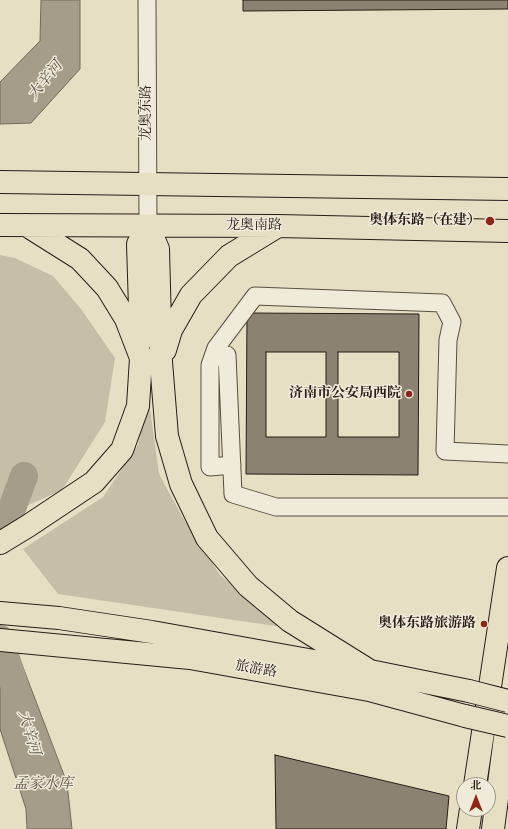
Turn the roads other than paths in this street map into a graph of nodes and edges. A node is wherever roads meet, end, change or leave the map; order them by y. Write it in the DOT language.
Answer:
graph roads {
  1 [pos="147,0"];
  2 [pos="0,182"];
  3 [pos="147,184"];
  4 [pos="508,188"];
  5 [pos="0,225"];
  6 [pos="26,225"];
  7 [pos="148,226"];
  8 [pos="278,226"];
  9 [pos="508,231"];
  10 [pos="227,355"];
  11 [pos="151,360"];
  12 [pos="508,454"];
  13 [pos="232,465"];
  14 [pos="508,507"];
  15 [pos="0,542"];
  16 [pos="508,568"];
  17 [pos="0,613"];
  18 [pos="0,640"];
  19 [pos="370,671"];
  20 [pos="508,701"];
  21 [pos="508,715"];
  22 [pos="508,726"];
  23 [pos="476,777"];
  24 [pos="470,817"];
  25 [pos="468,829"];
  26 [pos="494,829"];
  1 -- 3 [label="street, 龙奥东路"];
  2 -- 3 [label="main road"];
  3 -- 4 [label="main road"];
  3 -- 7 [label="street, 龙奥东路"];
  5 -- 6 [label="main road, 龙奥南路"];
  6 -- 7 [label="main road, 龙奥南路"];
  6 -- 11 [label="main road"];
  7 -- 8 [label="main road, 龙奥南路"];
  7 -- 11 [label="main road"];
  8 -- 9 [label="main road, 龙奥南路"];
  8 -- 11 [label="main road"];
  10 -- 13 [label="street"];
  11 -- 15 [label="main road"];
  11 -- 19 [label="main road"];
  12 -- 13 [label="street"];
  13 -- 14 [label="street"];
  16 -- 23 [label="main road"];
  17 -- 19 [label="main road, 旅游路"];
  18 -- 22 [label="main road, 旅游路, bridge"];
  19 -- 20 [label="main road, 旅游路, bridge"];
  21 -- 26 [label="main road"];
  24 -- 25 [label="main road"];
}
